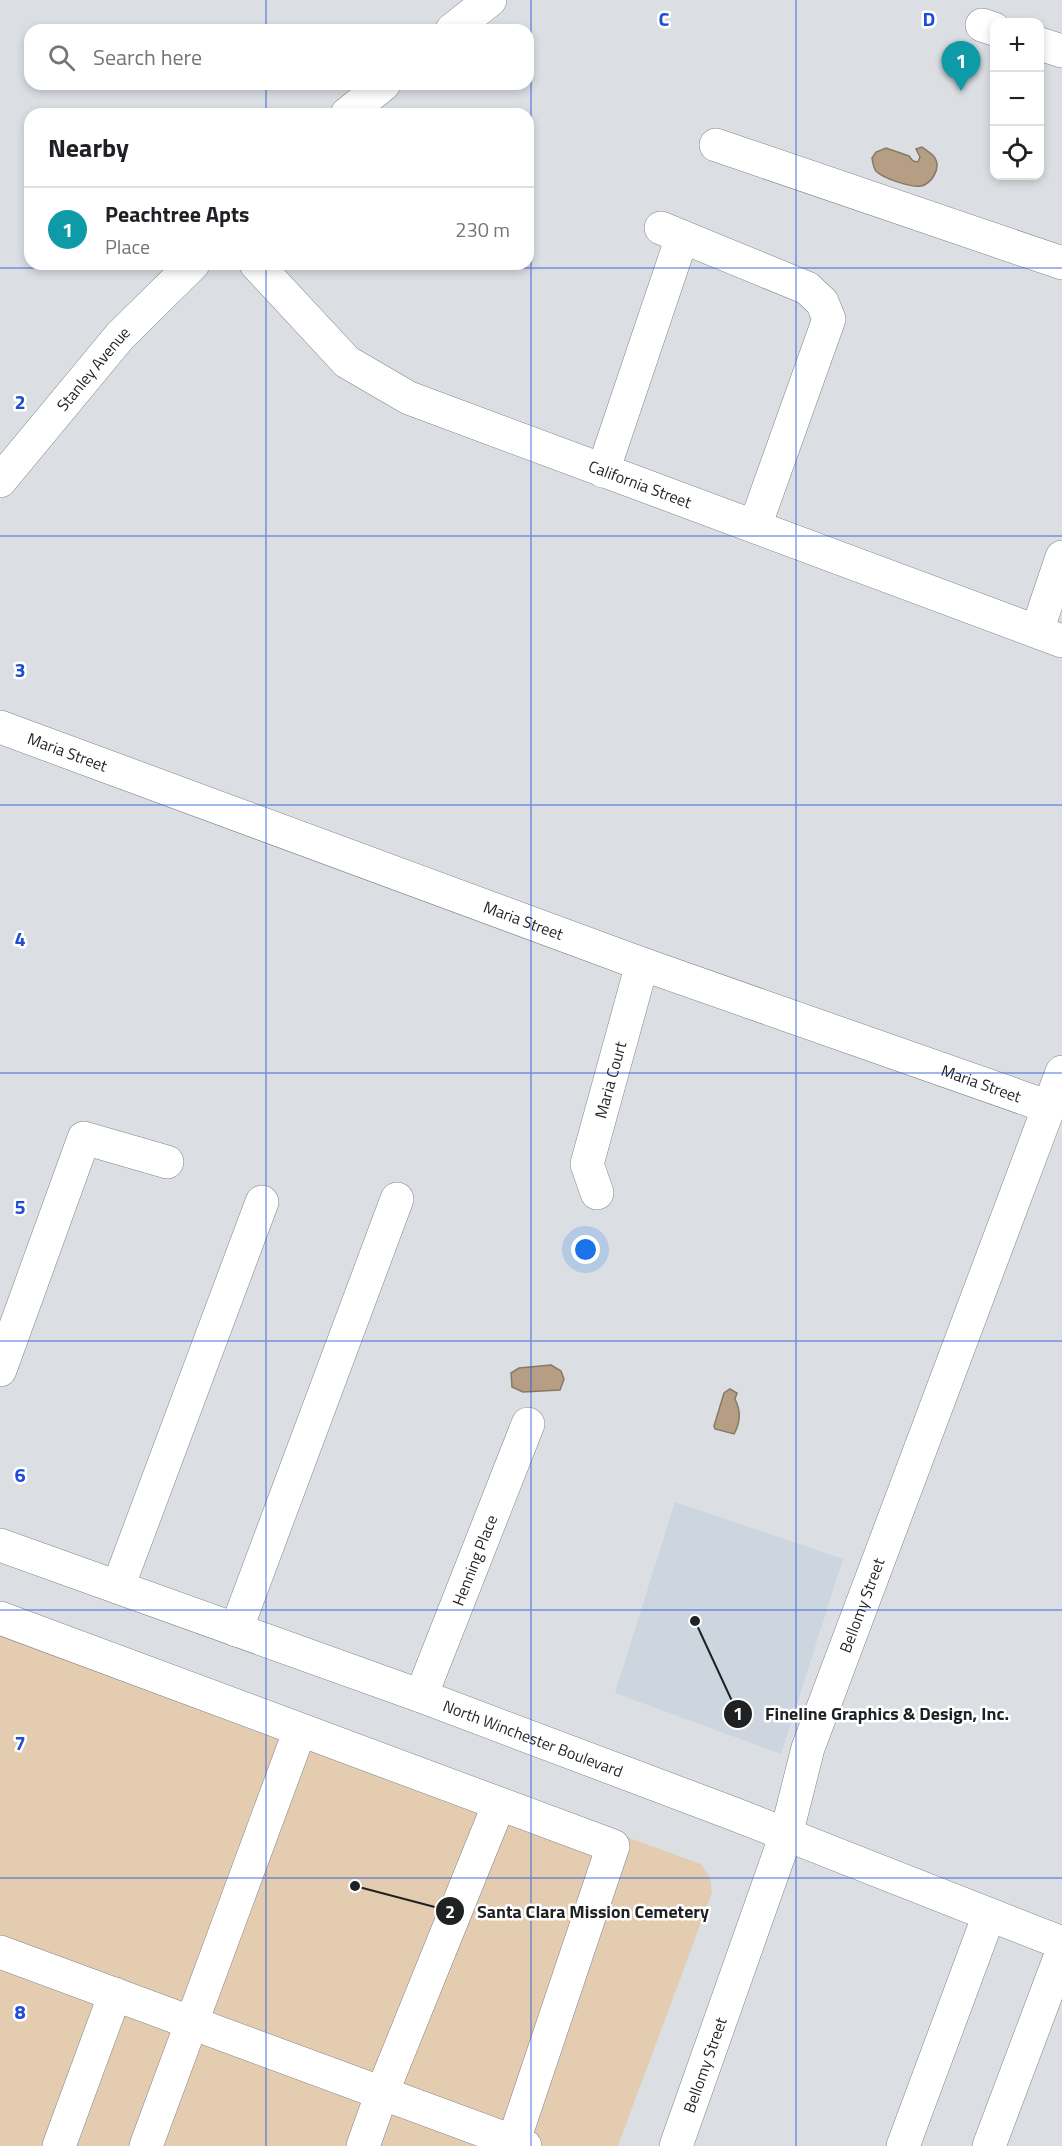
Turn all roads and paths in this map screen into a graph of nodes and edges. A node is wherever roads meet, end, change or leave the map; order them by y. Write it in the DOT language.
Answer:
graph roads {
  1 [pos="490,0"];
  2 [pos="460,24"];
  3 [pos="1044,45"];
  4 [pos="1062,51"];
  5 [pos="377,90"];
  6 [pos="354,108"];
  7 [pos="716,145"];
  8 [pos="1062,263"];
  9 [pos="187,270"];
  10 [pos="262,270"];
  11 [pos="603,471"];
  12 [pos="0,481"];
  13 [pos="755,526"];
  14 [pos="1062,557"];
  15 [pos="1049,636"];
  16 [pos="0,727"];
  17 [pos="642,964"];
  18 [pos="1062,1072"];
  19 [pos="1049,1107"];
  20 [pos="167,1162"];
  21 [pos="597,1193"];
  22 [pos="397,1199"];
  23 [pos="262,1202"];
  24 [pos="0,1370"];
  25 [pos="528,1424"];
  26 [pos="0,1545"];
  27 [pos="118,1587"];
  28 [pos="0,1618"];
  29 [pos="236,1630"];
  30 [pos="421,1696"];
  31 [pos="300,1730"];
  32 [pos="499,1804"];
  33 [pos="786,1835"];
  34 [pos="989,1915"];
  35 [pos="1062,1943"];
  36 [pos="0,1952"];
  37 [pos="1062,1952"];
  38 [pos="115,1994"];
  39 [pos="191,2023"];
  40 [pos="382,2093"];
  41 [pos="517,2145"];
  42 [pos="59,2146"];
  43 [pos="146,2146"];
  44 [pos="363,2146"];
  45 [pos="676,2146"];
  46 [pos="903,2146"];
  47 [pos="989,2146"];
  1 -- 2 [label="street"];
  3 -- 4 [label="street"];
  5 -- 6 [label="street"];
  7 -- 8 [label="street"];
  9 -- 12 [label="street, Stanley Avenue"];
  10 -- 11 [label="street, California Street"];
  11 -- 13 [label="street, California Street"];
  11 -- 13 [label="street"];
  13 -- 15 [label="street, California Street"];
  14 -- 15 [label="street"];
  16 -- 17 [label="street, Maria Street"];
  17 -- 19 [label="street, Maria Street"];
  17 -- 21 [label="street, Maria Court"];
  18 -- 19 [label="street, Bellomy Street"];
  19 -- 33 [label="street, Bellomy Street"];
  20 -- 24 [label="street"];
  22 -- 29 [label="street"];
  23 -- 27 [label="street"];
  25 -- 30 [label="street, Henning Place"];
  26 -- 27 [label="street, North Winchester Boulevard"];
  27 -- 29 [label="street, North Winchester Boulevard"];
  28 -- 31 [label="street"];
  29 -- 30 [label="street, North Winchester Boulevard"];
  30 -- 33 [label="street, North Winchester Boulevard"];
  31 -- 32 [label="street"];
  31 -- 39 [label="street"];
  32 -- 40 [label="street"];
  32 -- 41 [label="street"];
  33 -- 34 [label="street, North Winchester Boulevard"];
  33 -- 45 [label="street, Bellomy Street"];
  34 -- 35 [label="street, North Winchester Boulevard"];
  34 -- 46 [label="street"];
  36 -- 38 [label="street"];
  37 -- 47 [label="street"];
  38 -- 39 [label="street"];
  38 -- 42 [label="street"];
  39 -- 40 [label="street"];
  39 -- 43 [label="street"];
  40 -- 41 [label="street"];
  40 -- 44 [label="street"];
}
